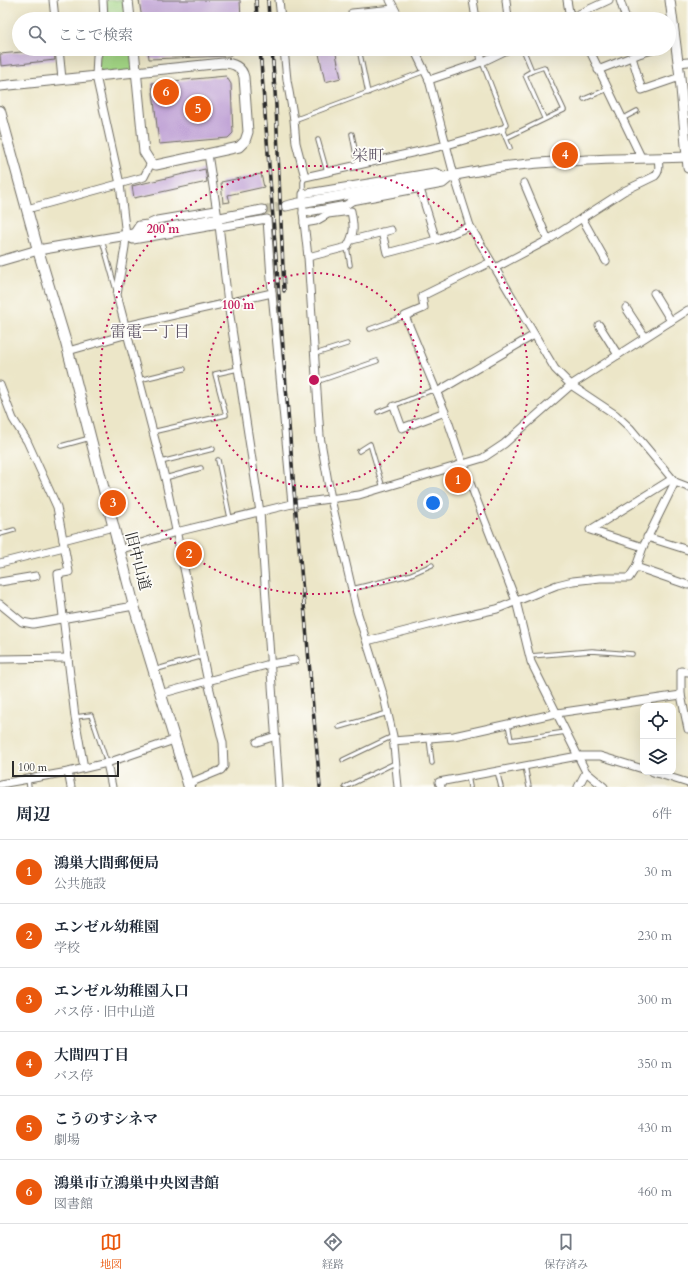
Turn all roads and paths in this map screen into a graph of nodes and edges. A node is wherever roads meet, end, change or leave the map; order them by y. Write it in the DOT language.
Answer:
graph roads {
  1 [pos="53,0"];
  2 [pos="103,0"];
  3 [pos="128,0"];
  4 [pos="279,0"];
  5 [pos="390,0"];
  6 [pos="473,0"];
  7 [pos="506,0"];
  8 [pos="567,0"];
  9 [pos="620,0"];
  10 [pos="670,0"];
  11 [pos="606,1"];
  12 [pos="394,8"];
  13 [pos="54,12"];
  14 [pos="104,12"];
  15 [pos="129,12"];
  16 [pos="280,12"];
  17 [pos="360,12"];
  18 [pos="396,12"];
  19 [pos="475,12"];
  20 [pos="507,12"];
  21 [pos="569,12"];
  22 [pos="584,12"];
  23 [pos="624,12"];
  24 [pos="670,12"];
  25 [pos="60,56"];
  26 [pos="97,56"];
  27 [pos="135,56"];
  28 [pos="285,56"];
  29 [pos="360,56"];
  30 [pos="418,56"];
  31 [pos="481,56"];
  32 [pos="494,56"];
  33 [pos="526,56"];
  34 [pos="592,56"];
  35 [pos="629,56"];
  36 [pos="636,56"];
  37 [pos="676,56"];
  38 [pos="482,62"];
  39 [pos="688,62"];
  40 [pos="678,63"];
  41 [pos="598,70"];
  42 [pos="425,71"];
  43 [pos="532,71"];
  44 [pos="137,72"];
  45 [pos="96,76"];
  46 [pos="680,77"];
  47 [pos="62,79"];
  48 [pos="429,80"];
  49 [pos="0,86"];
  50 [pos="608,89"];
  51 [pos="368,92"];
  52 [pos="584,99"];
  53 [pos="685,104"];
  54 [pos="0,111"];
  55 [pos="636,111"];
  56 [pos="544,118"];
  57 [pos="622,118"];
  58 [pos="294,120"];
  59 [pos="502,129"];
  60 [pos="3,131"];
  61 [pos="352,134"];
  62 [pos="506,138"];
  63 [pos="318,140"];
  64 [pos="447,145"];
  65 [pos="510,148"];
  66 [pos="208,154"];
  67 [pos="688,156"];
  68 [pos="641,157"];
  69 [pos="658,158"];
  70 [pos="151,163"];
  71 [pos="358,166"];
  72 [pos="688,168"];
  73 [pos="327,173"];
  74 [pos="454,175"];
  75 [pos="305,177"];
  76 [pos="524,183"];
  77 [pos="120,184"];
  78 [pos="420,189"];
  79 [pos="303,200"];
  80 [pos="286,206"];
  81 [pos="27,209"];
  82 [pos="262,210"];
  83 [pos="303,212"];
  84 [pos="582,218"];
  85 [pos="218,220"];
  86 [pos="304,223"];
  87 [pos="470,226"];
  88 [pos="391,230"];
  89 [pos="382,232"];
  90 [pos="129,235"];
  91 [pos="102,239"];
  92 [pos="352,240"];
  93 [pos="436,240"];
  94 [pos="548,240"];
  95 [pos="347,247"];
  96 [pos="38,250"];
  97 [pos="308,258"];
  98 [pos="0,261"];
  99 [pos="606,261"];
  100 [pos="350,265"];
  101 [pos="493,265"];
  102 [pos="272,293"];
  103 [pos="654,293"];
  104 [pos="117,295"];
  105 [pos="228,303"];
  106 [pos="626,308"];
  107 [pos="688,310"];
  108 [pos="405,316"];
  109 [pos="671,321"];
  110 [pos="599,325"];
  111 [pos="126,326"];
  112 [pos="370,329"];
  113 [pos="128,334"];
  114 [pos="534,335"];
  115 [pos="646,337"];
  116 [pos="347,344"];
  117 [pos="68,351"];
  118 [pos="314,354"];
  119 [pos="618,355"];
  120 [pos="377,361"];
  121 [pos="184,369"];
  122 [pos="238,369"];
  123 [pos="139,380"];
  124 [pos="316,382"];
  125 [pos="0,384"];
  126 [pos="571,386"];
  127 [pos="436,392"];
  128 [pos="394,406"];
  129 [pos="378,412"];
  130 [pos="445,412"];
  131 [pos="152,432"];
  132 [pos="90,438"];
  133 [pos="60,446"];
  134 [pos="213,449"];
  135 [pos="359,451"];
  136 [pos="218,460"];
  137 [pos="160,462"];
  138 [pos="463,465"];
  139 [pos="202,468"];
  140 [pos="165,478"];
  141 [pos="673,480"];
  142 [pos="688,487"];
  143 [pos="383,489"];
  144 [pos="332,499"];
  145 [pos="292,504"];
  146 [pos="260,512"];
  147 [pos="230,518"];
  148 [pos="113,527"];
  149 [pos="14,530"];
  150 [pos="176,532"];
  151 [pos="0,534"];
  152 [pos="647,537"];
  153 [pos="63,543"];
  154 [pos="643,547"];
  155 [pos="119,550"];
  156 [pos="688,550"];
  157 [pos="0,563"];
  158 [pos="432,565"];
  159 [pos="636,567"];
  160 [pos="36,576"];
  161 [pos="0,582"];
  162 [pos="688,585"];
  163 [pos="352,589"];
  164 [pos="516,601"];
  165 [pos="0,604"];
  166 [pos="134,606"];
  167 [pos="63,618"];
  168 [pos="367,642"];
  169 [pos="632,654"];
  170 [pos="203,656"];
  171 [pos="530,656"];
  172 [pos="68,658"];
  173 [pos="0,659"];
  174 [pos="295,660"];
  175 [pos="270,664"];
  176 [pos="153,671"];
  177 [pos="688,672"];
  178 [pos="208,682"];
  179 [pos="160,694"];
  180 [pos="681,695"];
  181 [pos="388,713"];
  182 [pos="557,713"];
  183 [pos="75,717"];
  184 [pos="508,724"];
  185 [pos="339,727"];
  186 [pos="688,729"];
  187 [pos="566,732"];
  188 [pos="276,736"];
  189 [pos="429,738"];
  190 [pos="393,739"];
  191 [pos="174,740"];
  192 [pos="257,742"];
  193 [pos="578,756"];
  194 [pos="343,760"];
  195 [pos="107,763"];
  196 [pos="395,763"];
  197 [pos="432,763"];
  198 [pos="525,766"];
  199 [pos="84,768"];
  200 [pos="640,768"];
  201 [pos="497,771"];
  202 [pos="68,772"];
  203 [pos="586,772"];
  204 [pos="663,775"];
  205 [pos="468,776"];
  206 [pos="29,783"];
  207 [pos="688,783"];
  208 [pos="0,784"];
  209 [pos="188,785"];
  210 [pos="71,787"];
  211 [pos="112,787"];
  212 [pos="279,787"];
  213 [pos="345,787"];
  214 [pos="398,787"];
  215 [pos="441,787"];
  216 [pos="470,787"];
  217 [pos="501,787"];
  218 [pos="529,787"];
  219 [pos="578,787"];
  220 [pos="604,787"];
  1 -- 13 [label="street"];
  2 -- 14 [label="street"];
  3 -- 15 [label="street"];
  4 -- 16 [label="street"];
  5 -- 12 [label="street"];
  6 -- 19 [label="street"];
  7 -- 20 [label="street"];
  8 -- 21 [label="street"];
  9 -- 23 [label="street"];
  10 -- 24 [label="street"];
  11 -- 22 [label="street"];
  12 -- 17 [label="street"];
  12 -- 18 [label="street"];
  25 -- 47 [label="street"];
  26 -- 45 [label="street"];
  27 -- 44 [label="street"];
  28 -- 58 [label="street"];
  29 -- 51 [label="lane"];
  30 -- 42 [label="street"];
  31 -- 38 [label="street"];
  32 -- 38 [label="street"];
  33 -- 43 [label="lane"];
  34 -- 41 [label="street"];
  35 -- 41 [label="street"];
  36 -- 46 [label="street"];
  37 -- 40 [label="street"];
  38 -- 48 [label="street"];
  38 -- 59 [label="lane"];
  39 -- 40 [label="street"];
  40 -- 46 [label="street"];
  41 -- 50 [label="street"];
  42 -- 48 [label="street"];
  42 -- 51 [label="lane"];
  43 -- 56 [label="lane"];
  43 -- 56 [label="lane"];
  44 -- 45 [label="street"];
  44 -- 66 [label="street"];
  44 -- 70 [label="street"];
  45 -- 47 [label="street"];
  45 -- 77 [label="street"];
  46 -- 53 [label="street"];
  47 -- 49 [label="street"];
  48 -- 64 [label="street"];
  50 -- 52 [label="lane"];
  50 -- 57 [label="street"];
  51 -- 58 [label="lane"];
  53 -- 67 [label="street"];
  54 -- 60 [label="main road, 旧中山道"];
  55 -- 57 [label="lane"];
  56 -- 62 [label="lane"];
  57 -- 68 [label="street"];
  58 -- 75 [label="street"];
  59 -- 62 [label="lane"];
  59 -- 64 [label="street"];
  60 -- 81 [label="main road, 旧中山道"];
  61 -- 71 [label="lane"];
  62 -- 65 [label="lane"];
  63 -- 73 [label="lane"];
  64 -- 71 [label="street"];
  64 -- 74 [label="street"];
  66 -- 70 [label="street"];
  66 -- 85 [label="street"];
  67 -- 69 [label="street"];
  67 -- 72 [label="street"];
  68 -- 69 [label="street"];
  68 -- 74 [label="street"];
  69 -- 84 [label="street"];
  70 -- 77 [label="street"];
  71 -- 73 [label="street"];
  73 -- 75 [label="street"];
  74 -- 78 [label="street"];
  74 -- 79 [label="street"];
  74 -- 87 [label="street"];
  75 -- 79 [label="lane"];
  76 -- 94 [label="street"];
  77 -- 81 [label="street"];
  77 -- 90 [label="street"];
  78 -- 83 [label="street"];
  78 -- 93 [label="street"];
  79 -- 80 [label="street"];
  79 -- 83 [label="street"];
  81 -- 96 [label="main road, 旧中山道"];
  82 -- 85 [label="street"];
  83 -- 86 [label="street"];
  84 -- 94 [label="street"];
  84 -- 99 [label="street"];
  85 -- 90 [label="street"];
  85 -- 102 [label="street"];
  85 -- 105 [label="street"];
  86 -- 92 [label="street"];
  86 -- 97 [label="street"];
  87 -- 93 [label="street"];
  87 -- 101 [label="street"];
  88 -- 89 [label="street"];
  89 -- 92 [label="street"];
  89 -- 93 [label="street"];
  90 -- 91 [label="street"];
  90 -- 104 [label="street"];
  91 -- 96 [label="street"];
  91 -- 104 [label="lane"];
  92 -- 95 [label="street"];
  94 -- 101 [label="street"];
  95 -- 97 [label="street"];
  95 -- 100 [label="lane"];
  96 -- 98 [label="street"];
  96 -- 117 [label="main road, 旧中山道"];
  97 -- 118 [label="street"];
  101 -- 108 [label="street"];
  101 -- 114 [label="street"];
  102 -- 105 [label="street"];
  102 -- 145 [label="street"];
  103 -- 109 [label="street"];
  104 -- 111 [label="street"];
  105 -- 111 [label="street"];
  105 -- 122 [label="street"];
  106 -- 115 [label="street"];
  107 -- 109 [label="street"];
  108 -- 112 [label="lane"];
  108 -- 127 [label="street"];
  109 -- 115 [label="street"];
  110 -- 119 [label="street"];
  111 -- 113 [label="street"];
  113 -- 117 [label="street"];
  113 -- 123 [label="street"];
  114 -- 126 [label="street"];
  114 -- 127 [label="street"];
  115 -- 119 [label="street"];
  116 -- 118 [label="lane"];
  117 -- 132 [label="main road, 旧中山道"];
  118 -- 124 [label="street"];
  119 -- 126 [label="street"];
  120 -- 124 [label="lane"];
  121 -- 123 [label="lane"];
  122 -- 131 [label="lane"];
  122 -- 146 [label="street"];
  123 -- 131 [label="street"];
  124 -- 144 [label="street"];
  125 -- 153 [label="street"];
  126 -- 138 [label="street"];
  126 -- 141 [label="street"];
  127 -- 128 [label="lane"];
  127 -- 130 [label="street"];
  128 -- 129 [label="lane"];
  128 -- 130 [label="street"];
  130 -- 138 [label="street"];
  131 -- 137 [label="street"];
  132 -- 133 [label="lane"];
  132 -- 148 [label="main road, 旧中山道"];
  134 -- 137 [label="lane"];
  135 -- 143 [label="lane"];
  136 -- 147 [label="lane"];
  137 -- 140 [label="street"];
  138 -- 143 [label="street"];
  138 -- 164 [label="street"];
  139 -- 140 [label="lane"];
  140 -- 150 [label="street"];
  141 -- 142 [label="street"];
  141 -- 152 [label="street"];
  141 -- 154 [label="street"];
  143 -- 144 [label="street"];
  144 -- 145 [label="street"];
  144 -- 163 [label="street"];
  145 -- 146 [label="street"];
  146 -- 147 [label="street"];
  146 -- 175 [label="street"];
  147 -- 150 [label="street"];
  148 -- 153 [label="street"];
  148 -- 155 [label="main road, 旧中山道"];
  149 -- 151 [label="lane"];
  150 -- 155 [label="street"];
  150 -- 170 [label="street"];
  152 -- 154 [label="street"];
  152 -- 156 [label="street"];
  153 -- 157 [label="street"];
  153 -- 167 [label="street"];
  154 -- 159 [label="street"];
  155 -- 166 [label="main road, 旧中山道"];
  158 -- 163 [label="lane"];
  159 -- 162 [label="street"];
  159 -- 164 [label="street"];
  160 -- 161 [label="street"];
  163 -- 168 [label="street"];
  164 -- 168 [label="street"];
  164 -- 171 [label="street"];
  165 -- 167 [label="street"];
  166 -- 167 [label="street"];
  166 -- 176 [label="main road, 旧中山道"];
  167 -- 172 [label="street"];
  168 -- 181 [label="street"];
  169 -- 171 [label="lane"];
  170 -- 176 [label="lane"];
  170 -- 178 [label="street"];
  171 -- 182 [label="street"];
  172 -- 173 [label="street"];
  172 -- 183 [label="street"];
  174 -- 175 [label="street"];
  175 -- 178 [label="street"];
  175 -- 188 [label="street"];
  176 -- 179 [label="main road, 旧中山道"];
  177 -- 180 [label="street"];
  178 -- 179 [label="street"];
  178 -- 209 [label="street"];
  179 -- 191 [label="main road, 旧中山道"];
  180 -- 182 [label="street"];
  180 -- 186 [label="street"];
  181 -- 185 [label="lane"];
  181 -- 190 [label="street"];
  182 -- 184 [label="street"];
  182 -- 187 [label="street"];
  183 -- 195 [label="lane"];
  183 -- 199 [label="street"];
  184 -- 187 [label="lane"];
  184 -- 189 [label="street"];
  187 -- 193 [label="street"];
  188 -- 192 [label="street"];
  188 -- 212 [label="street"];
  189 -- 190 [label="street"];
  189 -- 197 [label="lane"];
  190 -- 194 [label="lane"];
  190 -- 196 [label="street"];
  191 -- 195 [label="street"];
  191 -- 209 [label="main road, 旧中山道"];
  193 -- 198 [label="street"];
  193 -- 200 [label="street"];
  193 -- 203 [label="street"];
  195 -- 199 [label="street"];
  195 -- 211 [label="street"];
  196 -- 213 [label="lane"];
  196 -- 214 [label="street"];
  198 -- 201 [label="street"];
  198 -- 218 [label="lane"];
  199 -- 202 [label="street"];
  201 -- 205 [label="street"];
  201 -- 217 [label="lane"];
  202 -- 206 [label="street"];
  202 -- 210 [label="street"];
  203 -- 219 [label="street"];
  203 -- 220 [label="street"];
  204 -- 207 [label="street"];
  205 -- 215 [label="street"];
  205 -- 216 [label="lane"];
  206 -- 208 [label="street"];
}
